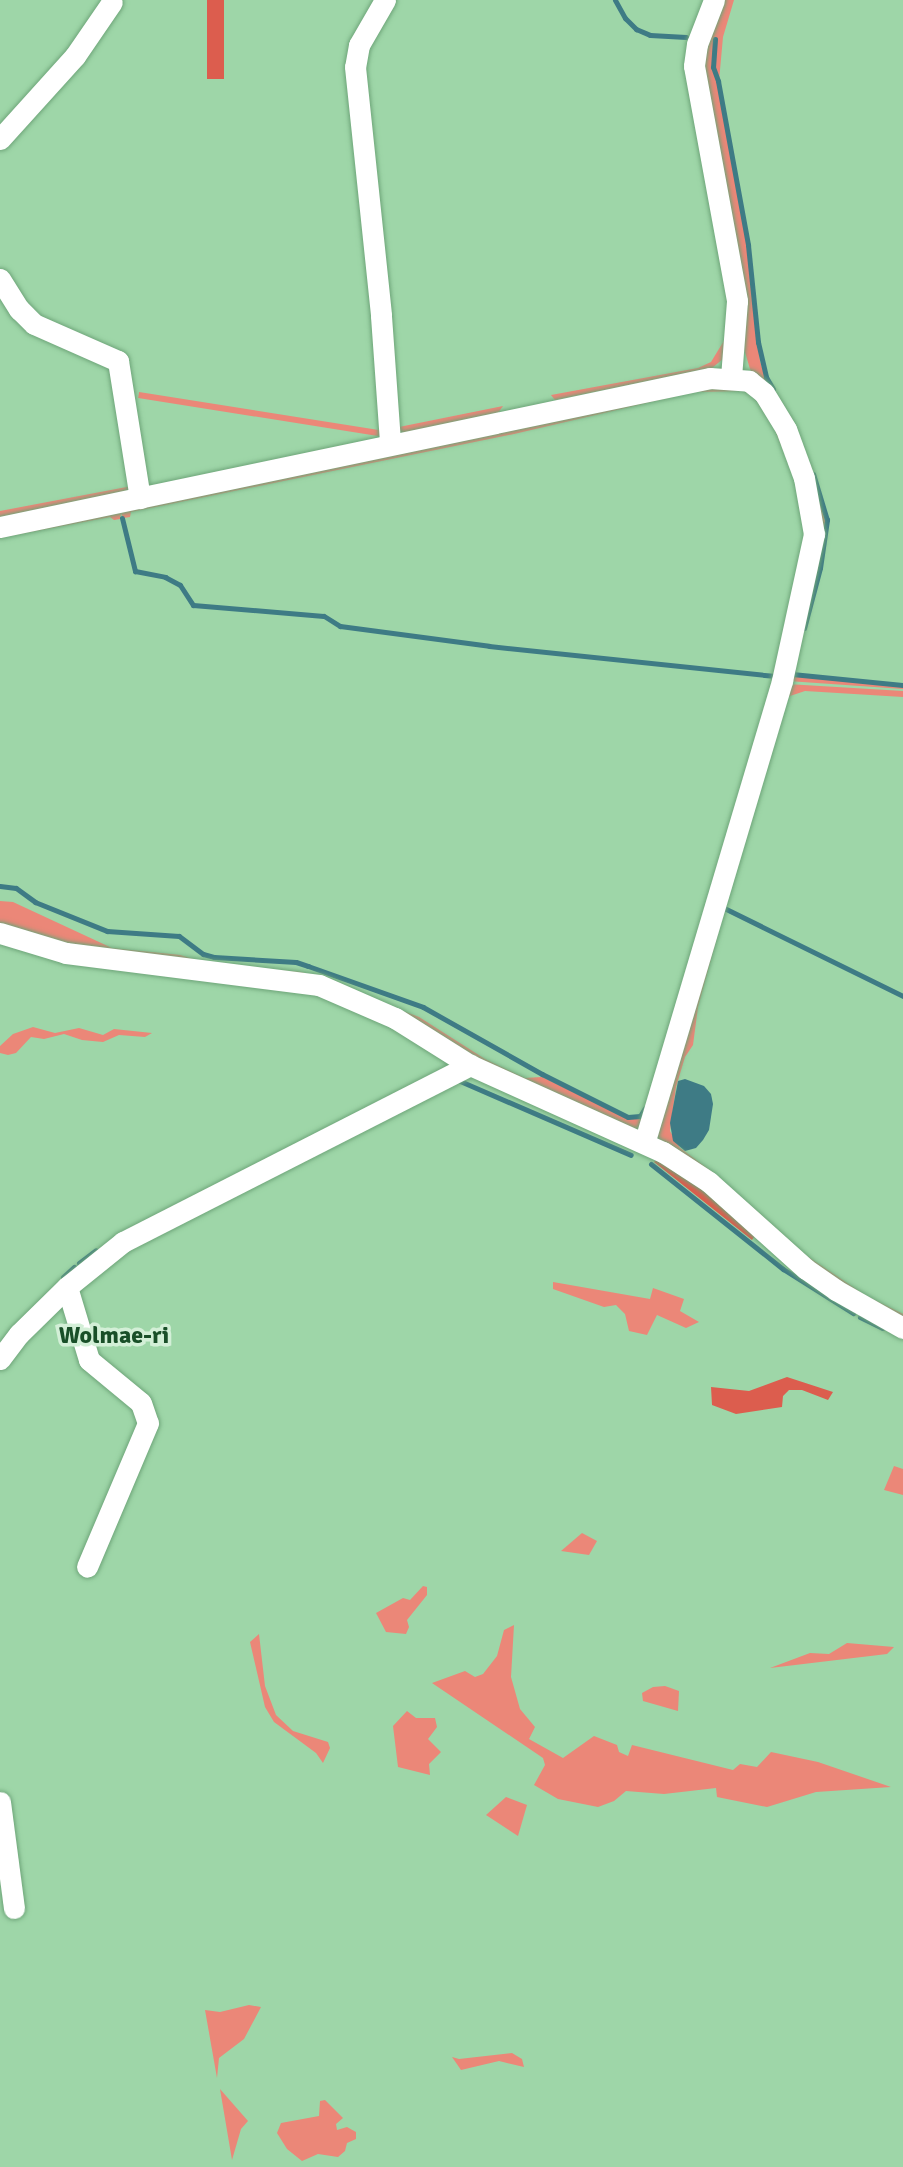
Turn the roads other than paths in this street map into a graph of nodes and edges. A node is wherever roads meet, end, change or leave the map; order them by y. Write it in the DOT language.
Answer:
graph roads {
  1 [pos="385,0"];
  2 [pos="714,0"];
  3 [pos="112,2"];
  4 [pos="0,139"];
  5 [pos="0,279"];
  6 [pos="731,377"];
  7 [pos="390,443"];
  8 [pos="140,498"];
  9 [pos="0,527"];
  10 [pos="0,933"];
  11 [pos="470,1065"];
  12 [pos="645,1142"];
  13 [pos="67,1287"];
  14 [pos="903,1328"];
  15 [pos="0,1359"];
  16 [pos="87,1567"];
  17 [pos="0,1802"];
  18 [pos="13,1908"];
  1 -- 7 [label="street"];
  2 -- 6 [label="street"];
  3 -- 4 [label="street"];
  5 -- 8 [label="street"];
  6 -- 7 [label="street"];
  6 -- 12 [label="street"];
  7 -- 8 [label="street"];
  8 -- 9 [label="street"];
  10 -- 11 [label="street"];
  11 -- 12 [label="street"];
  11 -- 13 [label="street"];
  12 -- 14 [label="street"];
  13 -- 15 [label="street"];
  13 -- 16 [label="street"];
  17 -- 18 [label="street"];
}
